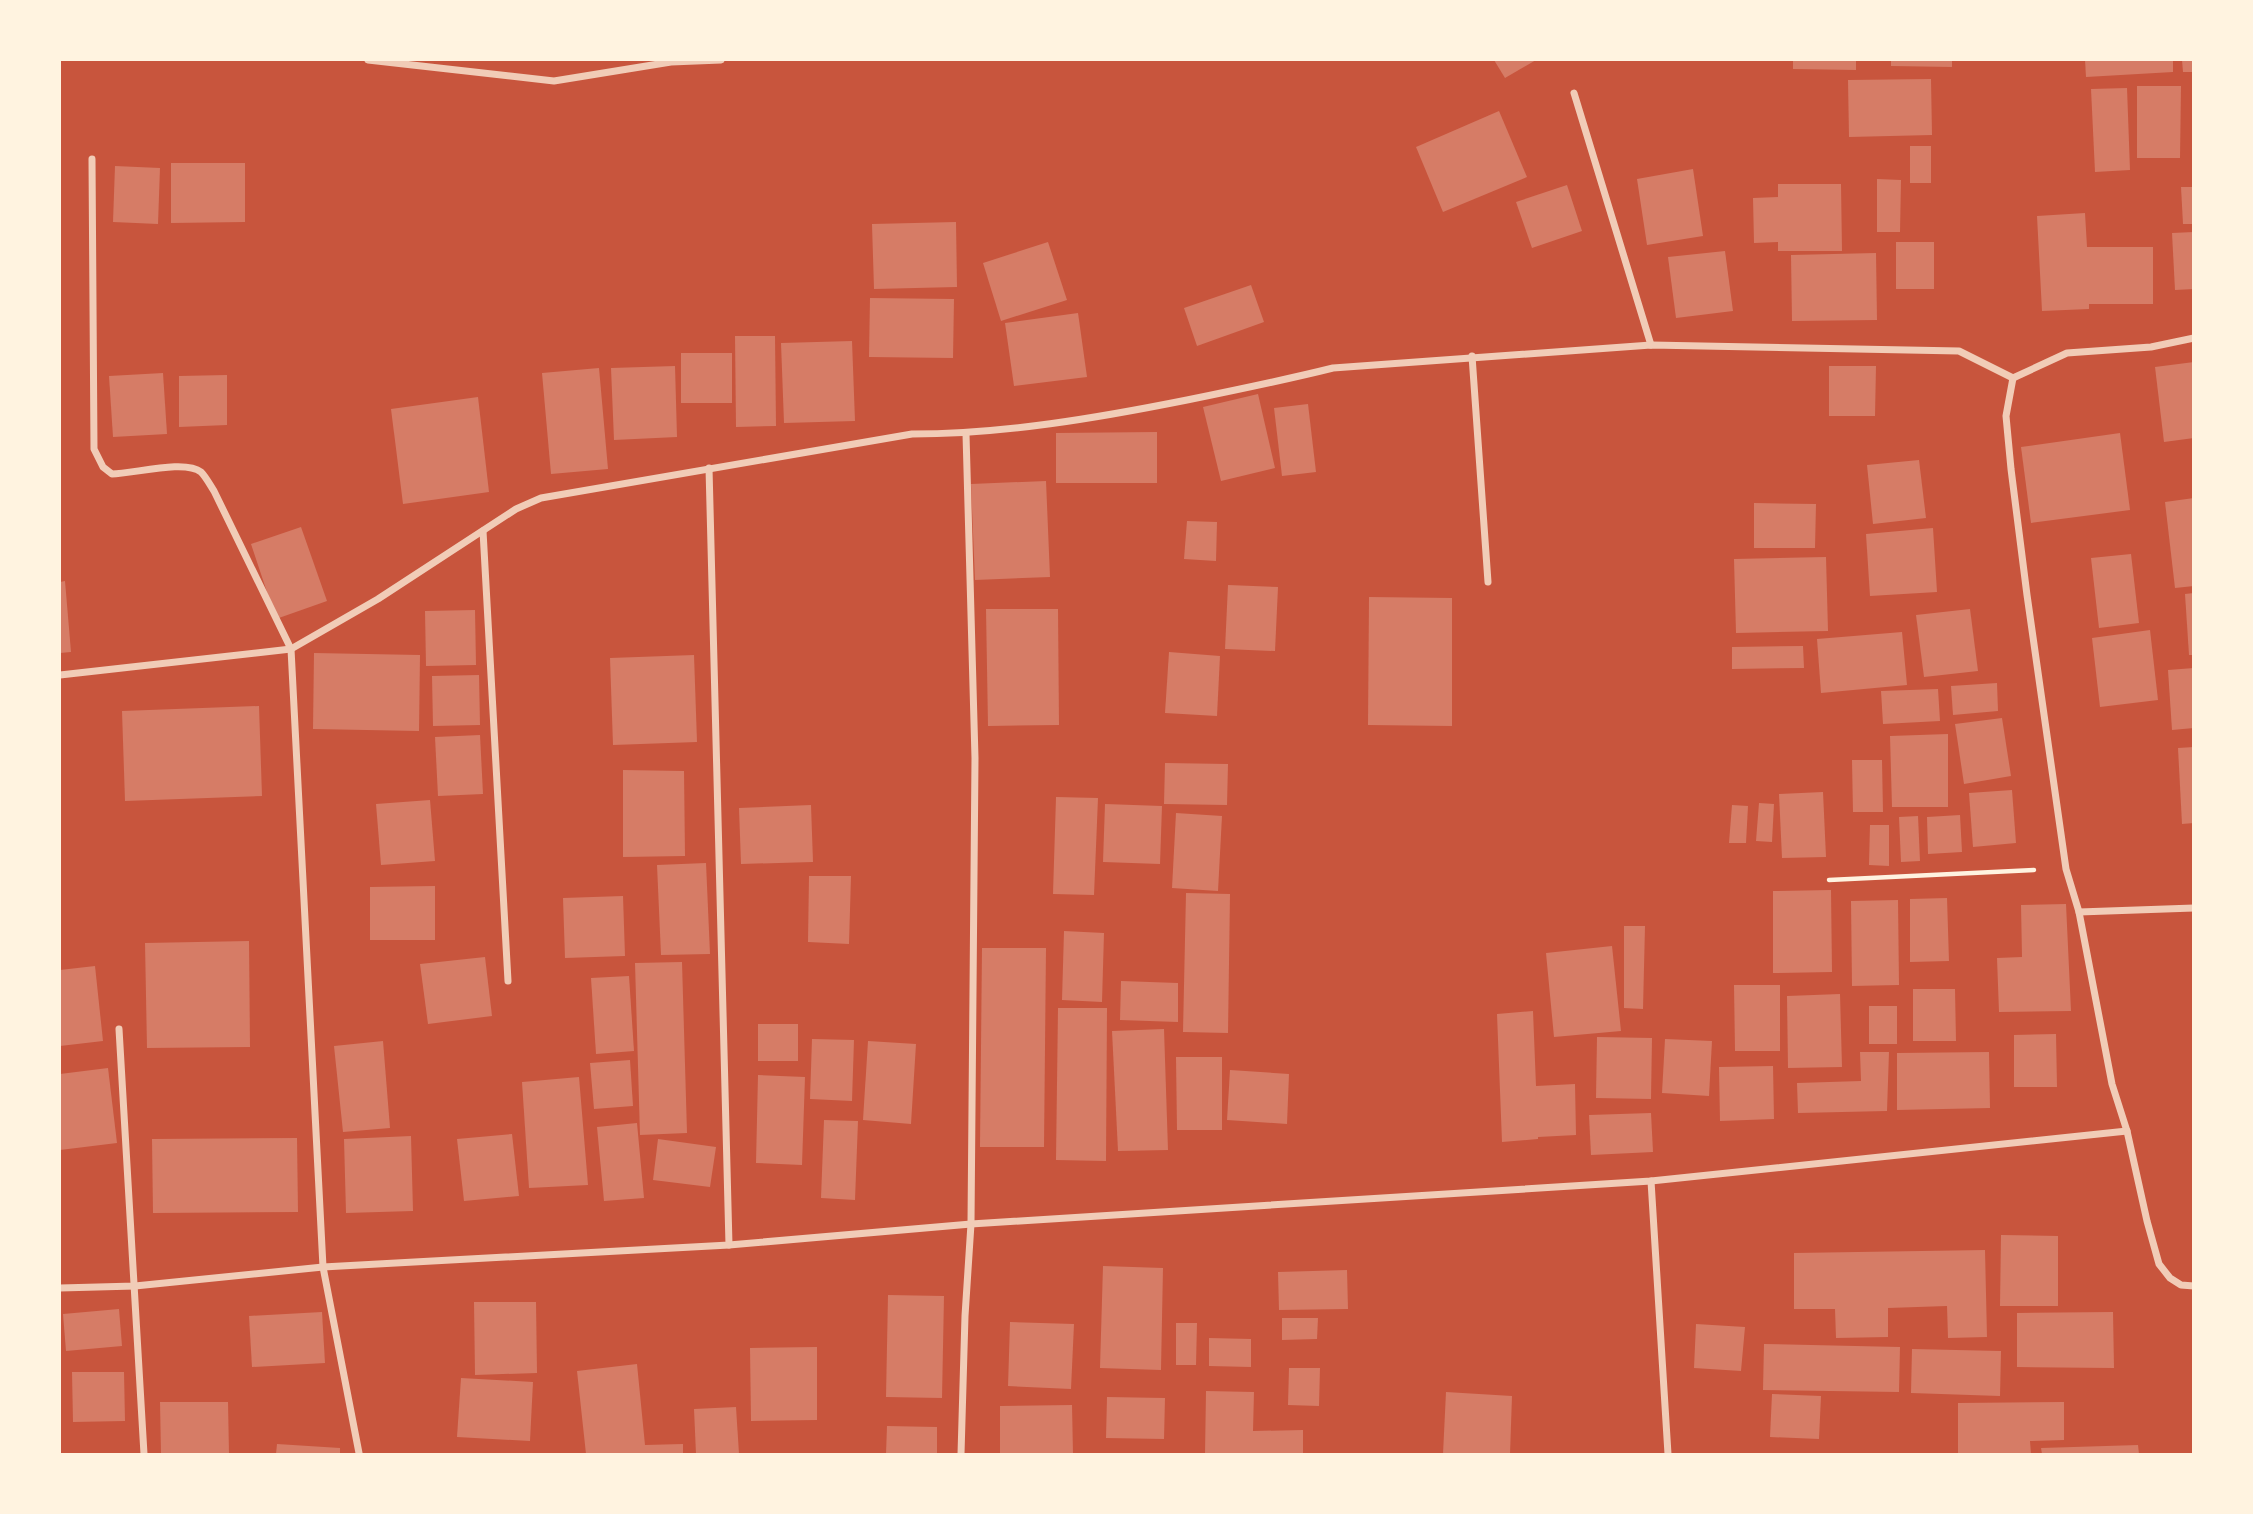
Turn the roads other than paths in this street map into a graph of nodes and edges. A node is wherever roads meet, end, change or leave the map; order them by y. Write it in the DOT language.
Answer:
graph roads {
  1 [pos="368,60"];
  2 [pos="721,60"];
  3 [pos="671,61"];
  4 [pos="1574,93"];
  5 [pos="92,159"];
  6 [pos="2193,338"];
  7 [pos="1651,345"];
  8 [pos="1472,356"];
  9 [pos="2013,378"];
  10 [pos="966,434"];
  11 [pos="709,468"];
  12 [pos="483,531"];
  13 [pos="1488,582"];
  14 [pos="291,649"];
  15 [pos="60,675"];
  16 [pos="2193,908"];
  17 [pos="2079,912"];
  18 [pos="508,981"];
  19 [pos="118,1029"];
  20 [pos="2127,1131"];
  21 [pos="1651,1181"];
  22 [pos="971,1224"];
  23 [pos="729,1245"];
  24 [pos="323,1267"];
  25 [pos="135,1286"];
  26 [pos="2193,1286"];
  27 [pos="60,1288"];
  28 [pos="359,1453"];
  29 [pos="144,1454"];
  30 [pos="961,1454"];
  31 [pos="1668,1454"];
  1 -- 3 [label="street"];
  2 -- 3 [label="street"];
  4 -- 7 [label="street"];
  5 -- 14 [label="street"];
  6 -- 9 [label="street"];
  7 -- 8 [label="street"];
  7 -- 9 [label="street"];
  8 -- 10 [label="street"];
  8 -- 13 [label="street"];
  9 -- 17 [label="street"];
  10 -- 11 [label="street"];
  10 -- 22 [label="street"];
  11 -- 12 [label="street"];
  11 -- 23 [label="street"];
  12 -- 14 [label="street"];
  12 -- 18 [label="street"];
  14 -- 15 [label="street"];
  14 -- 24 [label="street"];
  16 -- 17 [label="street"];
  17 -- 20 [label="street"];
  19 -- 25 [label="street"];
  20 -- 21 [label="street"];
  20 -- 26 [label="street"];
  21 -- 22 [label="street"];
  21 -- 31 [label="street"];
  22 -- 23 [label="street"];
  22 -- 30 [label="street"];
  23 -- 24 [label="street"];
  24 -- 25 [label="street"];
  24 -- 28 [label="street"];
  25 -- 27 [label="street"];
  25 -- 29 [label="street"];
}
